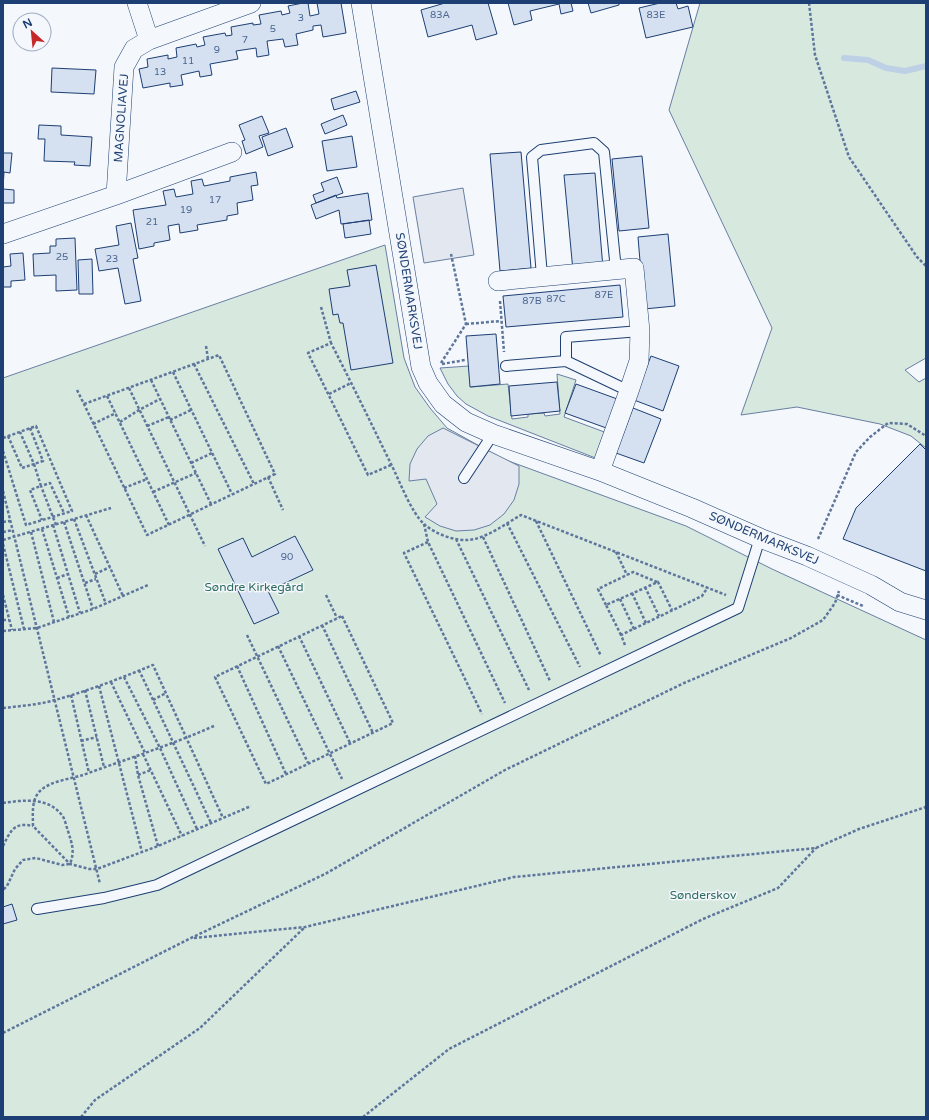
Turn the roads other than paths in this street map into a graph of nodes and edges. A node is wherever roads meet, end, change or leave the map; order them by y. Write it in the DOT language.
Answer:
graph roads {
  1 [pos="137,3"];
  2 [pos="251,3"];
  3 [pos="361,3"];
  4 [pos="150,40"];
  5 [pos="232,152"];
  6 [pos="116,195"];
  7 [pos="3,234"];
  8 [pos="616,270"];
  9 [pos="542,276"];
  10 [pos="498,281"];
  11 [pos="640,331"];
  12 [pos="566,361"];
  13 [pos="506,366"];
  14 [pos="629,391"];
  15 [pos="493,434"];
  16 [pos="600,471"];
  17 [pos="464,478"];
  18 [pos="760,538"];
  19 [pos="926,610"];
  20 [pos="37,909"];
  1 -- 4 [label="street"];
  2 -- 4 [label="street, MAGNOLIAVEJ"];
  3 -- 15 [label="street, SØNDERMARKSVEJ"];
  4 -- 6 [label="street, MAGNOLIAVEJ"];
  5 -- 6 [label="street"];
  6 -- 7 [label="street"];
  8 -- 9 [label="street"];
  8 -- 9 [label="lane"];
  8 -- 11 [label="street"];
  9 -- 10 [label="street"];
  11 -- 12 [label="lane"];
  11 -- 14 [label="street"];
  12 -- 13 [label="lane"];
  12 -- 14 [label="lane"];
  14 -- 16 [label="street"];
  15 -- 16 [label="street, SØNDERMARKSVEJ"];
  15 -- 17 [label="lane"];
  16 -- 18 [label="street, SØNDERMARKSVEJ"];
  18 -- 19 [label="street, SØNDERMARKSVEJ"];
  18 -- 20 [label="lane"];
}
